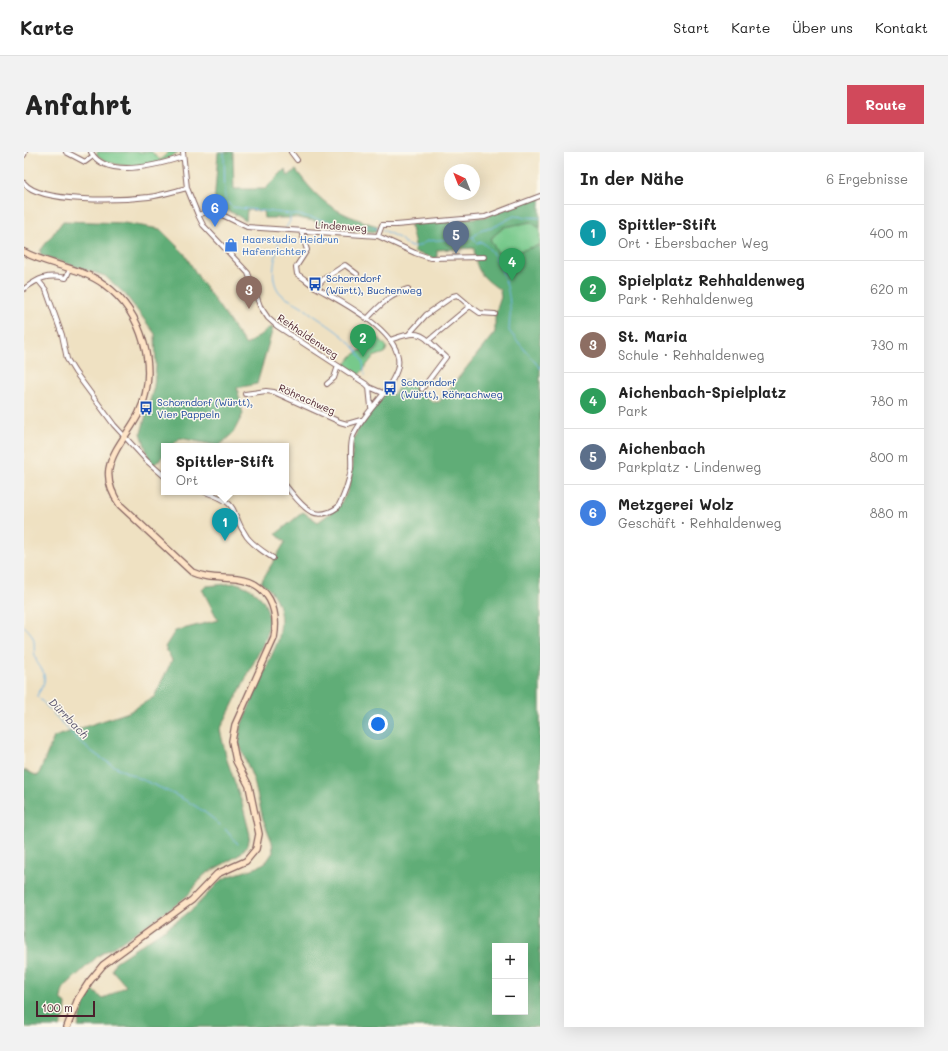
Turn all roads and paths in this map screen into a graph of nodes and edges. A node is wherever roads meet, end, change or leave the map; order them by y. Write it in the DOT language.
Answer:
graph roads {
  1 [pos="25,152"];
  2 [pos="66,152"];
  3 [pos="291,152"];
  4 [pos="92,154"];
  5 [pos="183,154"];
  6 [pos="24,155"];
  7 [pos="297,160"];
  8 [pos="24,183"];
  9 [pos="188,188"];
  10 [pos="540,196"];
  11 [pos="198,215"];
  12 [pos="301,231"];
  13 [pos="378,236"];
  14 [pos="24,252"];
  15 [pos="484,258"];
  16 [pos="70,269"];
  17 [pos="357,274"];
  18 [pos="38,280"];
  19 [pos="316,287"];
  20 [pos="24,289"];
  21 [pos="408,289"];
  22 [pos="470,306"];
  23 [pos="495,314"];
  24 [pos="368,319"];
  25 [pos="409,334"];
  26 [pos="390,340"];
  27 [pos="429,340"];
  28 [pos="338,366"];
  29 [pos="327,384"];
  30 [pos="369,387"];
  31 [pos="422,389"];
  32 [pos="383,393"];
  33 [pos="245,394"];
  34 [pos="371,408"];
  35 [pos="361,420"];
  36 [pos="125,436"];
  37 [pos="161,473"];
  38 [pos="289,490"];
  39 [pos="213,495"];
  40 [pos="273,558"];
  41 [pos="67,1027"];
  1 -- 6 [label="street"];
  2 -- 4 [label="street"];
  3 -- 7 [label="street"];
  4 -- 5 [label="street"];
  5 -- 9 [label="street, Rehhaldenweg"];
  8 -- 9 [label="street"];
  9 -- 11 [label="street, Rehhaldenweg"];
  10 -- 13 [label="street"];
  11 -- 12 [label="street, Lindenweg"];
  11 -- 28 [label="street, Rehhaldenweg"];
  12 -- 13 [label="street, Lindenweg"];
  12 -- 19 [label="street"];
  13 -- 15 [label="street, Lindenweg"];
  14 -- 16 [label="main road"];
  16 -- 18 [label="street"];
  16 -- 36 [label="main road"];
  17 -- 19 [label="street"];
  18 -- 20 [label="street"];
  18 -- 36 [label="street"];
  19 -- 24 [label="street"];
  21 -- 24 [label="street"];
  22 -- 23 [label="street"];
  22 -- 25 [label="street"];
  22 -- 27 [label="street"];
  24 -- 26 [label="street"];
  25 -- 26 [label="street"];
  25 -- 27 [label="street"];
  26 -- 32 [label="street"];
  27 -- 31 [label="street"];
  28 -- 29 [label="street, Rehhaldenweg"];
  28 -- 30 [label="street, Rehhaldenweg"];
  30 -- 32 [label="street, Rehhaldenweg"];
  30 -- 34 [label="street"];
  32 -- 34 [label="street"];
  33 -- 35 [label="street, Röhrachweg"];
  34 -- 35 [label="street"];
  35 -- 38 [label="street"];
  36 -- 37 [label="street"];
  36 -- 41 [label="main road"];
  39 -- 40 [label="street"];
}
